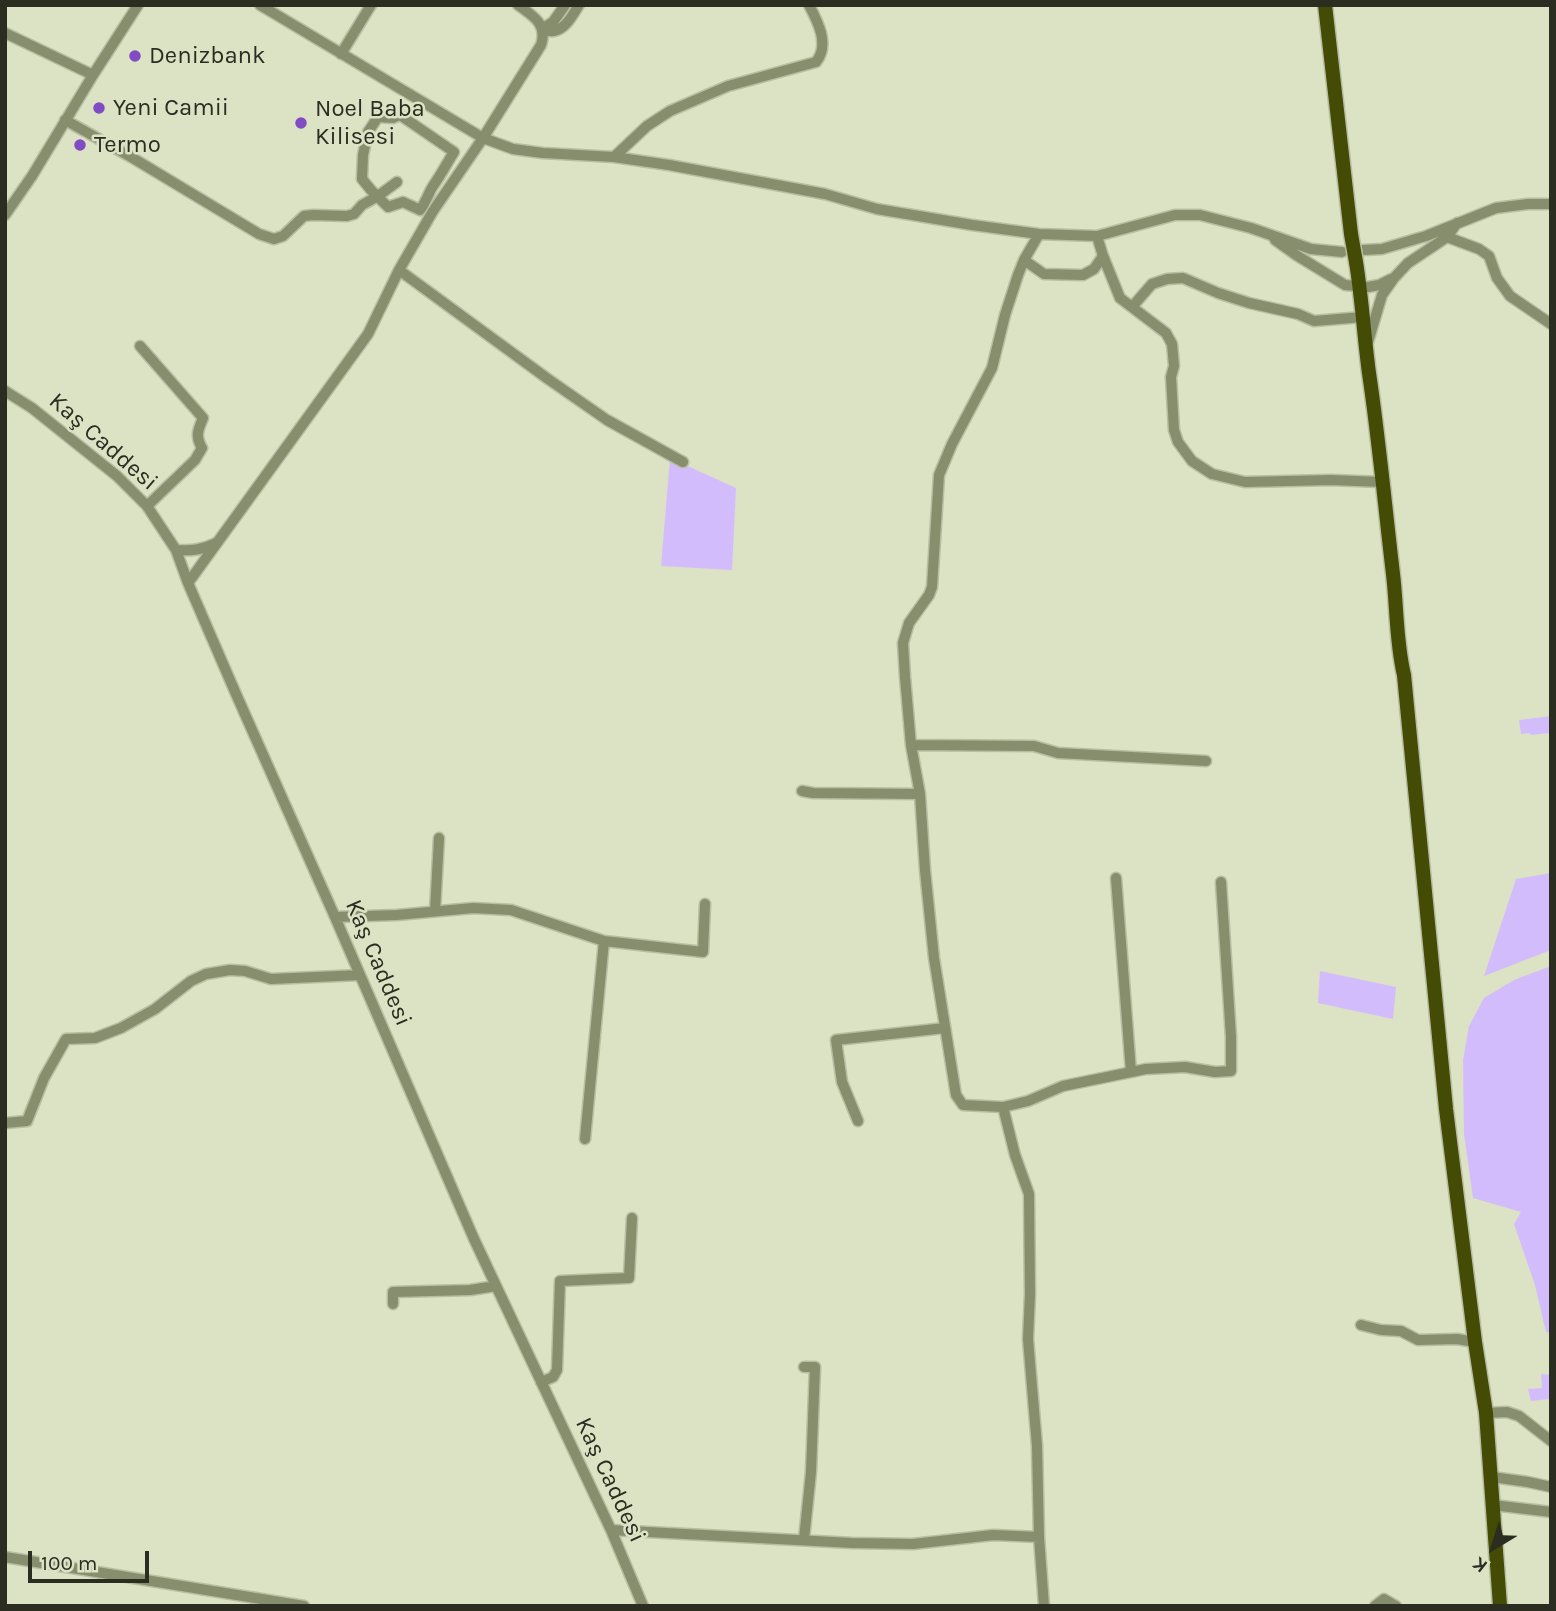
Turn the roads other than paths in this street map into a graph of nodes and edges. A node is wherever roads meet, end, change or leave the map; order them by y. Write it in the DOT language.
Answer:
graph roads {
  1 [pos="138,5"];
  2 [pos="260,5"];
  3 [pos="371,5"];
  4 [pos="518,5"];
  5 [pos="565,5"];
  6 [pos="579,5"];
  7 [pos="810,5"];
  8 [pos="1325,5"];
  9 [pos="542,29"];
  10 [pos="5,33"];
  11 [pos="341,54"];
  12 [pos="93,75"];
  13 [pos="65,120"];
  14 [pos="483,138"];
  15 [pos="614,157"];
  16 [pos="397,182"];
  17 [pos="378,197"];
  18 [pos="1551,204"];
  19 [pos="5,215"];
  20 [pos="1457,223"];
  21 [pos="1015,231"];
  22 [pos="1040,234"];
  23 [pos="1269,235"];
  24 [pos="1097,236"];
  25 [pos="1447,237"];
  26 [pos="1342,252"];
  27 [pos="1102,256"];
  28 [pos="1360,256"];
  29 [pos="1024,260"];
  30 [pos="398,270"];
  31 [pos="1394,278"];
  32 [pos="1359,287"];
  33 [pos="1132,307"];
  34 [pos="1363,317"];
  35 [pos="1551,324"];
  36 [pos="140,346"];
  37 [pos="1366,347"];
  38 [pos="5,391"];
  39 [pos="683,462"];
  40 [pos="1381,482"];
  41 [pos="147,506"];
  42 [pos="221,540"];
  43 [pos="176,550"];
  44 [pos="188,583"];
  45 [pos="911,745"];
  46 [pos="1206,761"];
  47 [pos="802,791"];
  48 [pos="920,794"];
  49 [pos="439,838"];
  50 [pos="1116,878"];
  51 [pos="1221,882"];
  52 [pos="705,904"];
  53 [pos="435,911"];
  54 [pos="335,917"];
  55 [pos="604,941"];
  56 [pos="360,975"];
  57 [pos="944,1028"];
  58 [pos="1131,1072"];
  59 [pos="1003,1107"];
  60 [pos="858,1121"];
  61 [pos="5,1123"];
  62 [pos="585,1139"];
  63 [pos="632,1218"];
  64 [pos="496,1286"];
  65 [pos="393,1304"];
  66 [pos="1361,1325"];
  67 [pos="1475,1342"];
  68 [pos="804,1367"];
  69 [pos="541,1382"];
  70 [pos="1486,1413"];
  71 [pos="1551,1441"];
  72 [pos="1492,1477"];
  73 [pos="1551,1487"];
  74 [pos="1493,1505"];
  75 [pos="1551,1512"];
  76 [pos="611,1530"];
  77 [pos="1040,1537"];
  78 [pos="804,1539"];
  79 [pos="5,1557"];
  80 [pos="303,1606"];
  81 [pos="643,1606"];
  82 [pos="1044,1606"];
  83 [pos="1375,1606"];
  84 [pos="1396,1606"];
  85 [pos="1500,1606"];
  1 -- 12 [label="street"];
  2 -- 11 [label="street"];
  3 -- 11 [label="street"];
  4 -- 9 [label="street"];
  5 -- 9 [label="street"];
  6 -- 9 [label="street"];
  7 -- 15 [label="street"];
  8 -- 28 [label="main road, bridge"];
  9 -- 14 [label="street"];
  10 -- 12 [label="street"];
  11 -- 14 [label="street"];
  12 -- 13 [label="street"];
  13 -- 17 [label="street"];
  13 -- 19 [label="street"];
  14 -- 15 [label="street"];
  14 -- 30 [label="street"];
  15 -- 21 [label="street"];
  16 -- 17 [label="street"];
  17 -- 17 [label="street"];
  18 -- 20 [label="street"];
  20 -- 25 [label="street"];
  20 -- 28 [label="street"];
  21 -- 22 [label="street"];
  21 -- 29 [label="street"];
  22 -- 24 [label="street"];
  22 -- 29 [label="street"];
  23 -- 24 [label="street"];
  23 -- 26 [label="street"];
  23 -- 32 [label="street"];
  24 -- 27 [label="street"];
  25 -- 31 [label="street"];
  25 -- 35 [label="street"];
  27 -- 29 [label="street"];
  27 -- 33 [label="street"];
  28 -- 32 [label="main road"];
  29 -- 45 [label="street"];
  30 -- 39 [label="street"];
  30 -- 42 [label="street"];
  31 -- 32 [label="street"];
  31 -- 37 [label="street"];
  32 -- 34 [label="main road"];
  33 -- 34 [label="street"];
  33 -- 40 [label="street"];
  34 -- 37 [label="main road"];
  36 -- 41 [label="street"];
  37 -- 40 [label="main road"];
  38 -- 41 [label="street, Kaş Caddesi"];
  40 -- 67 [label="main road"];
  41 -- 43 [label="street, Kaş Caddesi"];
  42 -- 43 [label="street"];
  42 -- 44 [label="street"];
  43 -- 44 [label="street, Kaş Caddesi"];
  44 -- 54 [label="street, Kaş Caddesi"];
  45 -- 46 [label="street"];
  45 -- 48 [label="street"];
  47 -- 48 [label="street"];
  48 -- 57 [label="street"];
  49 -- 53 [label="street"];
  50 -- 58 [label="street"];
  51 -- 58 [label="street"];
  52 -- 55 [label="street"];
  53 -- 54 [label="street"];
  53 -- 55 [label="street"];
  54 -- 56 [label="street, Kaş Caddesi"];
  55 -- 62 [label="street"];
  56 -- 61 [label="street"];
  56 -- 64 [label="street, Kaş Caddesi"];
  57 -- 59 [label="street"];
  57 -- 60 [label="street"];
  58 -- 59 [label="street"];
  59 -- 77 [label="street"];
  63 -- 69 [label="street"];
  64 -- 65 [label="street"];
  64 -- 69 [label="street, Kaş Caddesi"];
  66 -- 67 [label="street"];
  67 -- 70 [label="main road"];
  68 -- 78 [label="street"];
  69 -- 76 [label="street, Kaş Caddesi"];
  70 -- 71 [label="street"];
  70 -- 72 [label="main road"];
  72 -- 73 [label="street"];
  72 -- 74 [label="main road"];
  74 -- 75 [label="street"];
  74 -- 85 [label="main road"];
  76 -- 78 [label="street"];
  76 -- 81 [label="street, Kaş Caddesi"];
  77 -- 78 [label="street"];
  77 -- 82 [label="street"];
  79 -- 80 [label="street"];
  83 -- 84 [label="street"];
}
